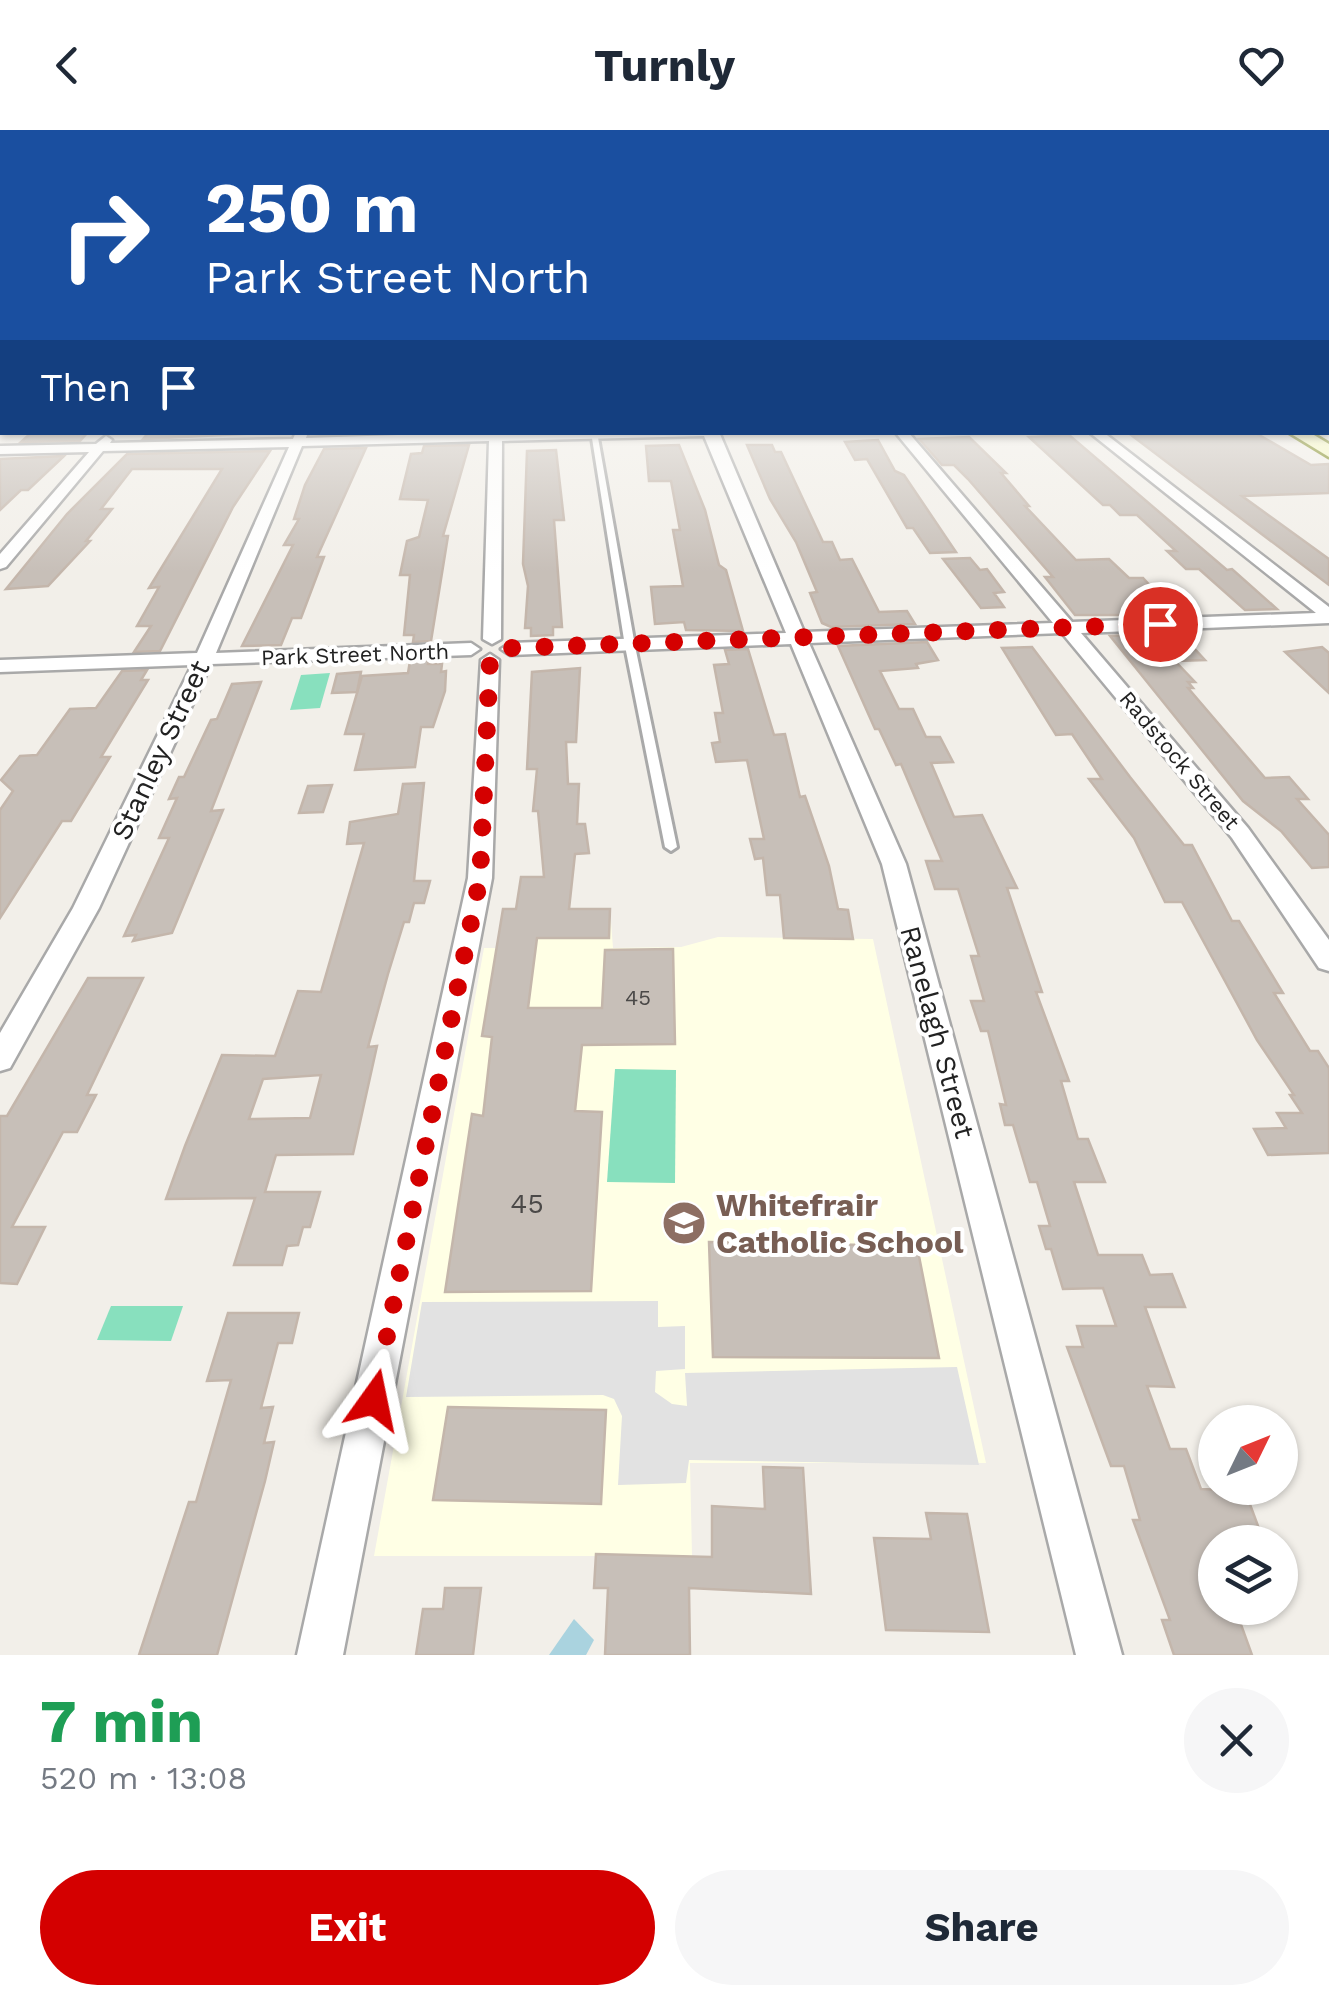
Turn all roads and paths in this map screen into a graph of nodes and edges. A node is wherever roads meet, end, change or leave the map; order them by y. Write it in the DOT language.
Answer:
graph roads {
  1 [pos="110,435"];
  2 [pos="496,435"];
  3 [pos="594,435"];
  4 [pos="711,435"];
  5 [pos="903,435"];
  6 [pos="1099,435"];
  7 [pos="1301,435"];
  8 [pos="300,438"];
  9 [pos="99,448"];
  10 [pos="0,450"];
  11 [pos="1329,452"];
  12 [pos="0,564"];
  13 [pos="1329,617"];
  14 [pos="1067,627"];
  15 [pos="800,638"];
  16 [pos="630,646"];
  17 [pos="491,649"];
  18 [pos="202,660"];
  19 [pos="0,666"];
  20 [pos="671,847"];
  21 [pos="1329,962"];
  22 [pos="0,1059"];
  23 [pos="320,1655"];
  24 [pos="1099,1655"];
  1 -- 9 [label="street"];
  2 -- 8 [label="street"];
  2 -- 17 [label="street"];
  3 -- 16 [label="lane"];
  4 -- 15 [label="street, Ranelagh Street"];
  5 -- 14 [label="street, Radstock Street"];
  6 -- 13 [label="street"];
  7 -- 11 [label="main road"];
  8 -- 9 [label="street"];
  8 -- 18 [label="street, Stanley Street"];
  9 -- 10 [label="street"];
  9 -- 12 [label="street"];
  13 -- 14 [label="street, Park Street North"];
  14 -- 15 [label="street, Park Street North"];
  14 -- 21 [label="street, Radstock Street"];
  15 -- 16 [label="street, Park Street North"];
  15 -- 24 [label="street, Ranelagh Street"];
  16 -- 17 [label="street, Park Street North"];
  16 -- 20 [label="lane"];
  17 -- 18 [label="street, Park Street North"];
  17 -- 23 [label="street"];
  18 -- 19 [label="street, Park Street North"];
  18 -- 22 [label="street, Stanley Street"];
}
